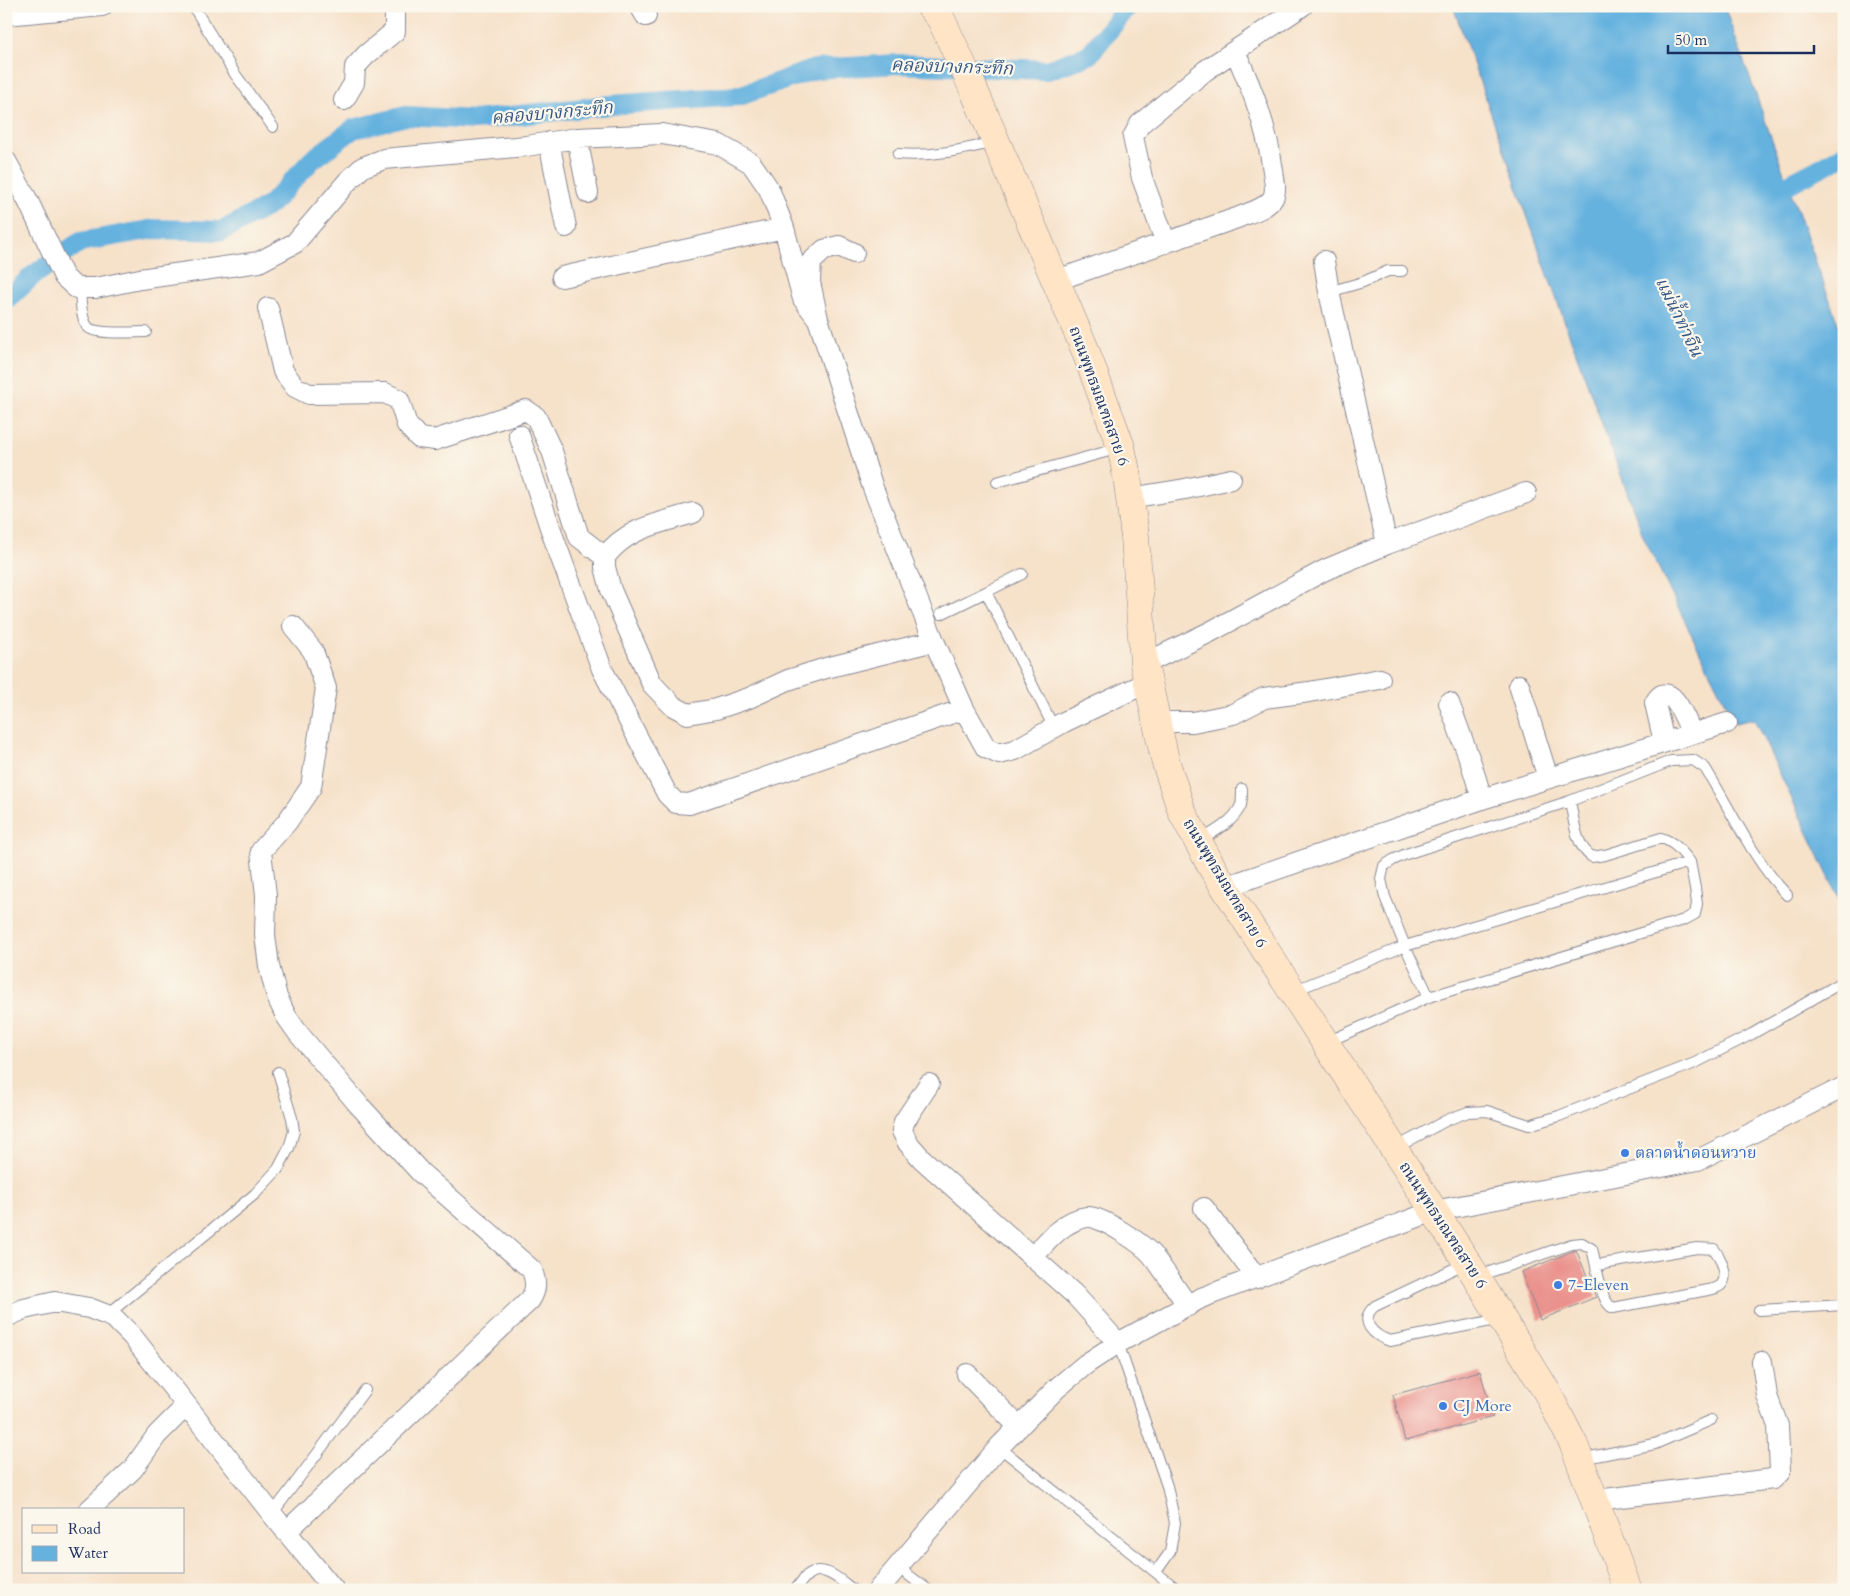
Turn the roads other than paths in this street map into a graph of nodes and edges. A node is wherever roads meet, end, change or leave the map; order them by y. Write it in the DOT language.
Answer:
graph roads {
  1 [pos="102,6"];
  2 [pos="193,6"];
  3 [pos="396,6"];
  4 [pos="930,6"];
  5 [pos="1302,6"];
  6 [pos="6,15"];
  7 [pos="1235,51"];
  8 [pos="344,100"];
  9 [pos="273,126"];
  10 [pos="577,138"];
  11 [pos="549,142"];
  12 [pos="996,142"];
  13 [pos="898,154"];
  14 [pos="6,161"];
  15 [pos="588,193"];
  16 [pos="566,227"];
  17 [pos="784,228"];
  18 [pos="1166,243"];
  19 [pos="854,253"];
  20 [pos="1324,261"];
  21 [pos="1402,270"];
  22 [pos="562,276"];
  23 [pos="1054,281"];
  24 [pos="72,283"];
  25 [pos="1329,292"];
  26 [pos="268,308"];
  27 [pos="818,319"];
  28 [pos="146,332"];
  29 [pos="519,435"];
  30 [pos="1121,447"];
  31 [pos="1231,479"];
  32 [pos="997,482"];
  33 [pos="1526,493"];
  34 [pos="1130,498"];
  35 [pos="692,513"];
  36 [pos="1387,544"];
  37 [pos="605,557"];
  38 [pos="1022,574"];
  39 [pos="986,592"];
  40 [pos="941,614"];
  41 [pos="293,626"];
  42 [pos="934,641"];
  43 [pos="1146,673"];
  44 [pos="1380,679"];
  45 [pos="1519,685"];
  46 [pos="1449,703"];
  47 [pos="964,709"];
  48 [pos="1157,722"];
  49 [pos="1728,723"];
  50 [pos="1054,728"];
  51 [pos="1692,734"];
  52 [pos="1664,742"];
  53 [pos="1548,778"];
  54 [pos="1242,789"];
  55 [pos="1482,799"];
  56 [pos="1570,801"];
  57 [pos="1198,842"];
  58 [pos="1690,862"];
  59 [pos="1225,888"];
  60 [pos="1787,895"];
  61 [pos="1405,946"];
  62 [pos="1844,981"];
  63 [pos="1292,991"];
  64 [pos="1429,997"];
  65 [pos="1325,1043"];
  66 [pos="278,1072"];
  67 [pos="928,1084"];
  68 [pos="1844,1087"];
  69 [pos="1394,1149"];
  70 [pos="1204,1208"];
  71 [pos="1434,1211"];
  72 [pos="1033,1257"];
  73 [pos="1597,1265"];
  74 [pos="1472,1270"];
  75 [pos="1257,1278"];
  76 [pos="1844,1304"];
  77 [pos="1188,1306"];
  78 [pos="1759,1310"];
  79 [pos="107,1315"];
  80 [pos="6,1317"];
  81 [pos="1502,1319"];
  82 [pos="1118,1343"];
  83 [pos="1762,1362"];
  84 [pos="967,1374"];
  85 [pos="365,1390"];
  86 [pos="186,1406"];
  87 [pos="1711,1420"];
  88 [pos="1018,1427"];
  89 [pos="999,1447"];
  90 [pos="1579,1459"];
  91 [pos="1596,1500"];
  92 [pos="91,1508"];
  93 [pos="272,1514"];
  94 [pos="286,1532"];
  95 [pos="898,1567"];
  96 [pos="1156,1572"];
  97 [pos="1624,1589"];
  98 [pos="334,1590"];
  99 [pos="795,1590"];
  100 [pos="853,1590"];
  101 [pos="878,1590"];
  102 [pos="928,1590"];
  103 [pos="1178,1590"];
  1 -- 6 [label="street"];
  2 -- 9 [label="lane"];
  3 -- 8 [label="street"];
  4 -- 12 [label="main road, ถนนพุทธมณฑลสาย 6"];
  5 -- 7 [label="street"];
  7 -- 18 [label="street"];
  7 -- 18 [label="street"];
  10 -- 11 [label="street"];
  10 -- 15 [label="street"];
  10 -- 17 [label="street"];
  11 -- 16 [label="street"];
  11 -- 24 [label="street"];
  12 -- 13 [label="lane"];
  12 -- 23 [label="main road, ถนนพุทธมณฑลสาย 6"];
  14 -- 24 [label="street"];
  17 -- 22 [label="street"];
  17 -- 27 [label="street"];
  18 -- 23 [label="street"];
  19 -- 27 [label="street"];
  20 -- 25 [label="street"];
  21 -- 25 [label="lane"];
  23 -- 30 [label="main road, ถนนพุทธมณฑลสาย 6"];
  24 -- 28 [label="lane"];
  25 -- 36 [label="street"];
  26 -- 37 [label="street"];
  27 -- 42 [label="street"];
  29 -- 47 [label="street"];
  30 -- 32 [label="lane"];
  30 -- 34 [label="main road, ถนนพุทธมณฑลสาย 6"];
  31 -- 34 [label="street"];
  33 -- 36 [label="street"];
  34 -- 43 [label="main road, ถนนพุทธมณฑลสาย 6"];
  35 -- 37 [label="street"];
  36 -- 43 [label="street"];
  37 -- 42 [label="street"];
  38 -- 39 [label="lane"];
  39 -- 40 [label="lane"];
  39 -- 50 [label="lane"];
  41 -- 94 [label="street"];
  42 -- 47 [label="street"];
  43 -- 48 [label="main road, ถนนพุทธมณฑลสาย 6"];
  43 -- 50 [label="street"];
  44 -- 48 [label="street"];
  45 -- 53 [label="street"];
  46 -- 55 [label="street"];
  47 -- 50 [label="street"];
  48 -- 57 [label="main road, ถนนพุทธมณฑลสาย 6"];
  49 -- 51 [label="street"];
  51 -- 52 [label="street"];
  51 -- 52 [label="street"];
  52 -- 53 [label="street"];
  53 -- 55 [label="street"];
  54 -- 57 [label="lane"];
  55 -- 59 [label="street"];
  56 -- 58 [label="lane"];
  56 -- 60 [label="lane"];
  56 -- 61 [label="lane"];
  57 -- 59 [label="main road, ถนนพุทธมณฑลสาย 6"];
  58 -- 61 [label="lane"];
  58 -- 64 [label="lane"];
  59 -- 63 [label="main road, ถนนพุทธมณฑลสาย 6"];
  61 -- 63 [label="lane"];
  61 -- 64 [label="lane"];
  62 -- 69 [label="lane"];
  63 -- 65 [label="main road, ถนนพุทธมณฑลสาย 6"];
  64 -- 65 [label="lane"];
  65 -- 69 [label="main road, ถนนพุทธมณฑลสาย 6"];
  66 -- 79 [label="lane"];
  67 -- 72 [label="street"];
  68 -- 71 [label="street"];
  69 -- 71 [label="main road, ถนนพุทธมณฑลสาย 6"];
  70 -- 75 [label="street"];
  71 -- 74 [label="main road, ถนนพุทธมณฑลสาย 6"];
  71 -- 75 [label="street"];
  72 -- 77 [label="street"];
  72 -- 82 [label="street"];
  73 -- 73 [label="lane"];
  73 -- 74 [label="lane"];
  74 -- 81 [label="main road, ถนนพุทธมณฑลสาย 6"];
  74 -- 81 [label="lane"];
  75 -- 77 [label="street"];
  76 -- 78 [label="lane"];
  77 -- 82 [label="street"];
  79 -- 80 [label="street"];
  79 -- 86 [label="street"];
  81 -- 90 [label="main road, ถนนพุทธมณฑลสาย 6"];
  82 -- 88 [label="street"];
  82 -- 96 [label="lane"];
  83 -- 91 [label="street"];
  84 -- 88 [label="street"];
  85 -- 93 [label="lane"];
  86 -- 92 [label="street"];
  86 -- 93 [label="street"];
  87 -- 90 [label="lane"];
  88 -- 89 [label="street"];
  89 -- 95 [label="street"];
  89 -- 96 [label="lane"];
  90 -- 91 [label="main road, ถนนพุทธมณฑลสาย 6"];
  91 -- 97 [label="main road, ถนนพุทธมณฑลสาย 6"];
  93 -- 94 [label="street"];
  94 -- 98 [label="street"];
  95 -- 101 [label="street"];
  95 -- 102 [label="lane"];
  96 -- 103 [label="lane"];
  99 -- 100 [label="lane"];
}
